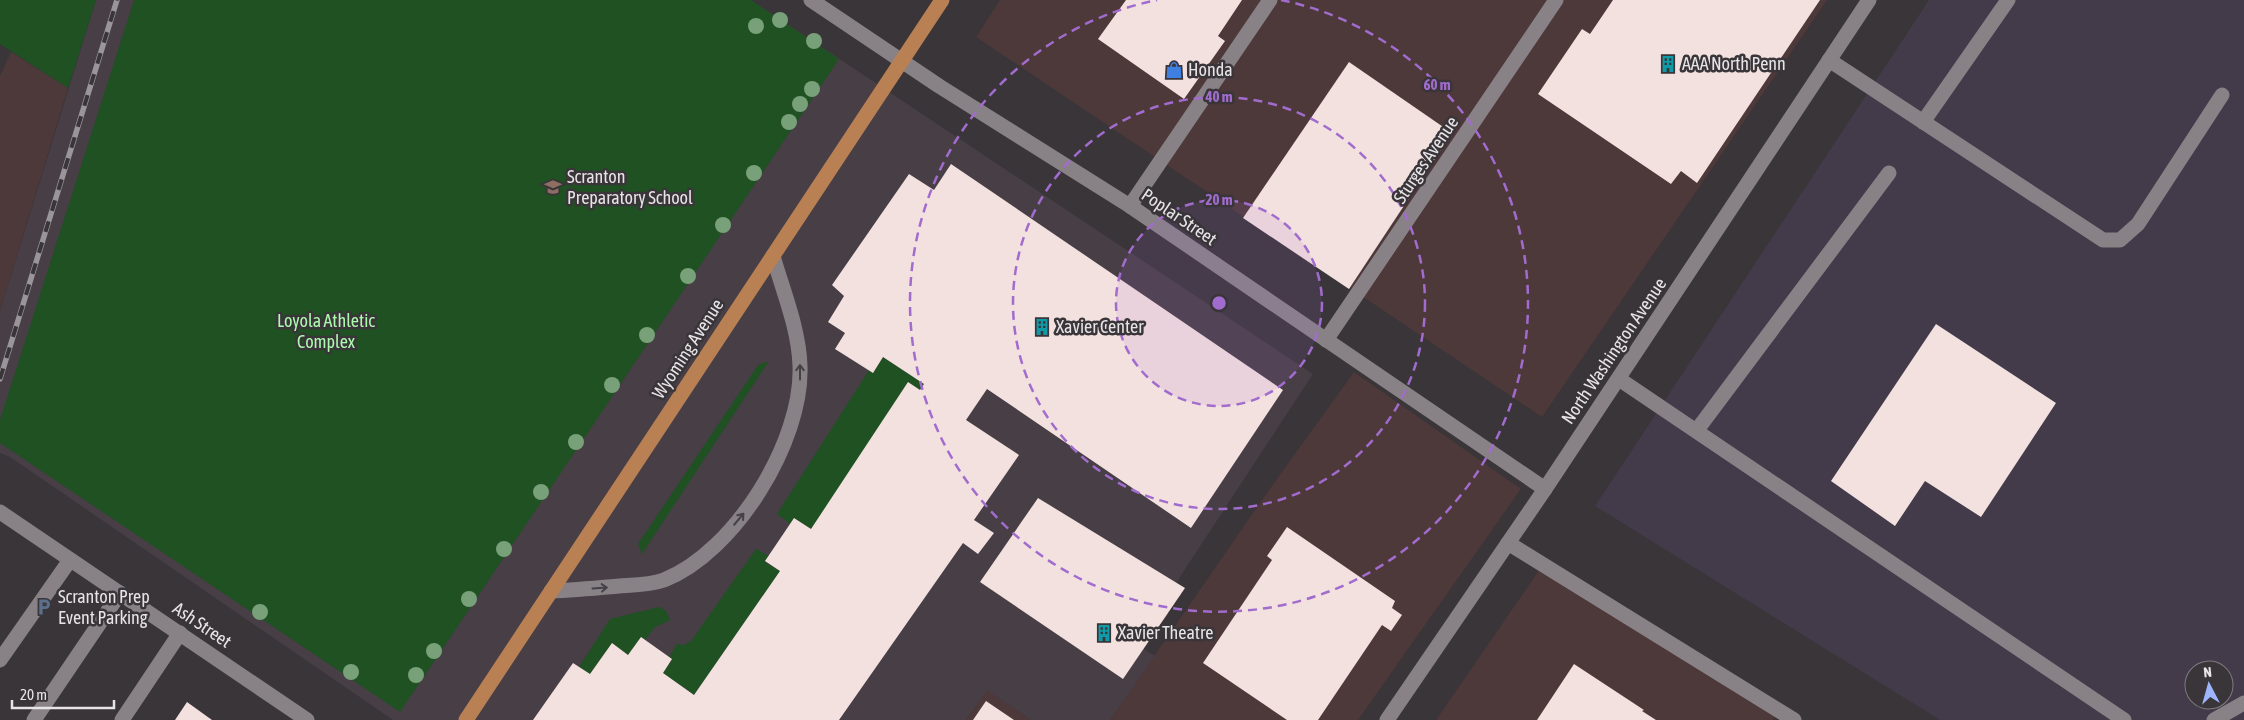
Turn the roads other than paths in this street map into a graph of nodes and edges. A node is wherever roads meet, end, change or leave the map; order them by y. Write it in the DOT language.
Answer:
graph roads {
  1 [pos="811,0"];
  2 [pos="942,0"];
  3 [pos="1270,0"];
  4 [pos="1556,0"];
  5 [pos="1869,0"];
  6 [pos="2008,0"];
  7 [pos="1830,60"];
  8 [pos="902,62"];
  9 [pos="2222,95"];
  10 [pos="1923,122"];
  11 [pos="1889,173"];
  12 [pos="1130,206"];
  13 [pos="772,256"];
  14 [pos="1326,340"];
  15 [pos="1619,378"];
  16 [pos="1697,430"];
  17 [pos="1545,489"];
  18 [pos="0,512"];
  19 [pos="1508,543"];
  20 [pos="70,560"];
  21 [pos="551,591"];
  22 [pos="120,593"];
  23 [pos="180,633"];
  24 [pos="0,660"];
  25 [pos="2244,703"];
  26 [pos="34,720"];
  27 [pos="122,720"];
  28 [pos="307,720"];
  29 [pos="466,720"];
  30 [pos="1387,720"];
  31 [pos="1794,720"];
  32 [pos="2124,720"];
  33 [pos="2214,720"];
  1 -- 8 [label="street, Poplar Street"];
  2 -- 8 [label="main road, Wyoming Avenue"];
  3 -- 12 [label="street"];
  4 -- 14 [label="street, Sturges Avenue"];
  5 -- 7 [label="street, North Washington Avenue"];
  6 -- 10 [label="street"];
  7 -- 10 [label="street"];
  7 -- 15 [label="street, North Washington Avenue"];
  8 -- 12 [label="street, Poplar Street"];
  8 -- 13 [label="main road, Wyoming Avenue"];
  9 -- 10 [label="street"];
  11 -- 16 [label="street"];
  12 -- 14 [label="street, Poplar Street"];
  13 -- 21 [label="main road, Wyoming Avenue"];
  21 -- 13 [label="street, one-way"];
  14 -- 17 [label="street, Poplar Street"];
  15 -- 16 [label="street"];
  15 -- 17 [label="street, North Washington Avenue"];
  16 -- 32 [label="street"];
  17 -- 19 [label="street, North Washington Avenue"];
  18 -- 20 [label="street, Ash Street"];
  19 -- 30 [label="street, North Washington Avenue"];
  19 -- 31 [label="street"];
  20 -- 22 [label="street, Ash Street"];
  20 -- 24 [label="street"];
  21 -- 29 [label="main road, Wyoming Avenue"];
  22 -- 23 [label="street, Ash Street"];
  22 -- 26 [label="street"];
  23 -- 27 [label="street"];
  23 -- 28 [label="street, Ash Street"];
  25 -- 33 [label="street"];
}
